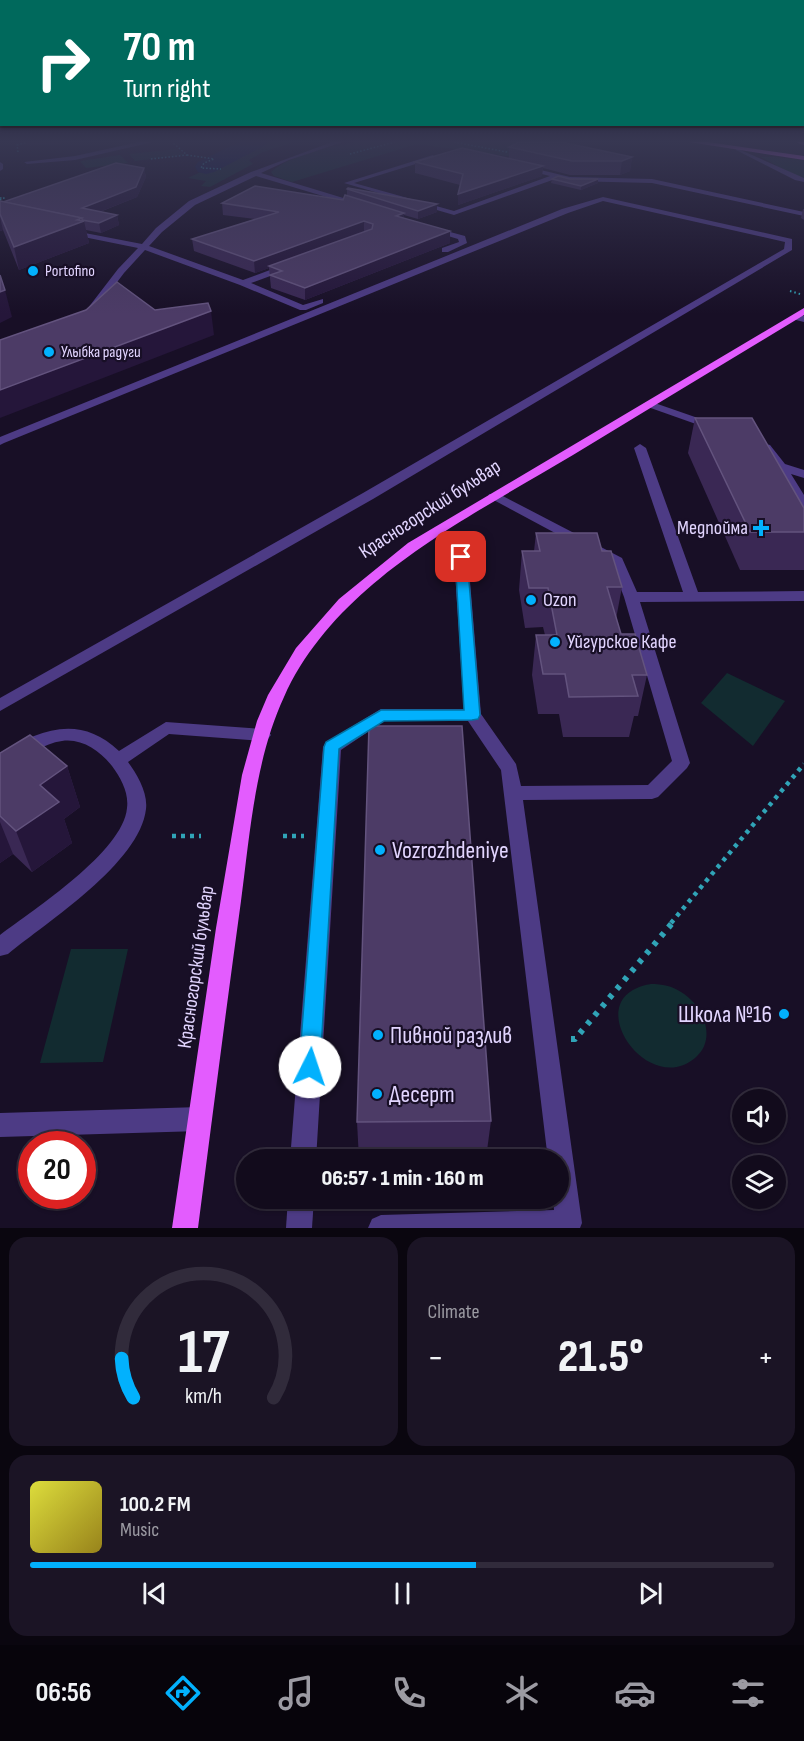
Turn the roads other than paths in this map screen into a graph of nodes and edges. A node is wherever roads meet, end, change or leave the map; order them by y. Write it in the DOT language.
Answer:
graph roads {
  1 [pos="200,199"];
  2 [pos="340,199"];
  3 [pos="405,199"];
  4 [pos="492,199"];
  5 [pos="602,199"];
  6 [pos="604,199"];
  7 [pos="736,199"];
  8 [pos="370,209"];
  9 [pos="804,214"];
  10 [pos="416,224"];
  11 [pos="56,228"];
  12 [pos="144,247"];
  13 [pos="295,264"];
  14 [pos="243,283"];
  15 [pos="89,315"];
  16 [pos="801,316"];
  17 [pos="649,404"];
  18 [pos="730,433"];
  19 [pos="0,441"];
  20 [pos="753,441"];
  21 [pos="640,448"];
  22 [pos="781,467"];
  23 [pos="804,474"];
  24 [pos="494,497"];
  25 [pos="804,506"];
  26 [pos="461,557"];
  27 [pos="804,596"];
  28 [pos="631,597"];
  29 [pos="692,597"];
  30 [pos="0,705"];
  31 [pos="472,715"];
  32 [pos="262,735"];
  33 [pos="118,760"];
  34 [pos="0,763"];
  35 [pos="513,793"];
  36 [pos="0,947"];
  37 [pos="200,1119"];
  38 [pos="0,1125"];
  39 [pos="304,1149"];
  40 [pos="300,1209"];
  41 [pos="571,1225"];
  42 [pos="185,1228"];
  43 [pos="299,1228"];
  44 [pos="381,1228"];
  1 -- 12 [label="street"];
  2 -- 8 [label="street"];
  3 -- 4 [label="street"];
  5 -- 19 [label="street"];
  6 -- 30 [label="street"];
  7 -- 9 [label="street"];
  10 -- 14 [label="street"];
  11 -- 12 [label="street"];
  12 -- 14 [label="street"];
  12 -- 15 [label="street"];
  13 -- 14 [label="street"];
  16 -- 17 [label="main road, Красногорский бульвар"];
  17 -- 18 [label="street"];
  17 -- 24 [label="main road, Красногорский бульвар"];
  20 -- 22 [label="street"];
  21 -- 29 [label="street"];
  22 -- 23 [label="street"];
  22 -- 25 [label="street"];
  24 -- 28 [label="street"];
  24 -- 32 [label="main road, Красногорский бульвар"];
  26 -- 31 [label="street"];
  27 -- 29 [label="street"];
  28 -- 29 [label="street"];
  28 -- 35 [label="street"];
  31 -- 35 [label="street"];
  31 -- 39 [label="street"];
  32 -- 33 [label="street"];
  32 -- 37 [label="main road, Красногорский бульвар"];
  33 -- 34 [label="street"];
  33 -- 36 [label="street"];
  35 -- 41 [label="street"];
  37 -- 38 [label="street"];
  37 -- 42 [label="main road, Красногорский бульвар"];
  40 -- 43 [label="street"];
  41 -- 44 [label="street"];
}
